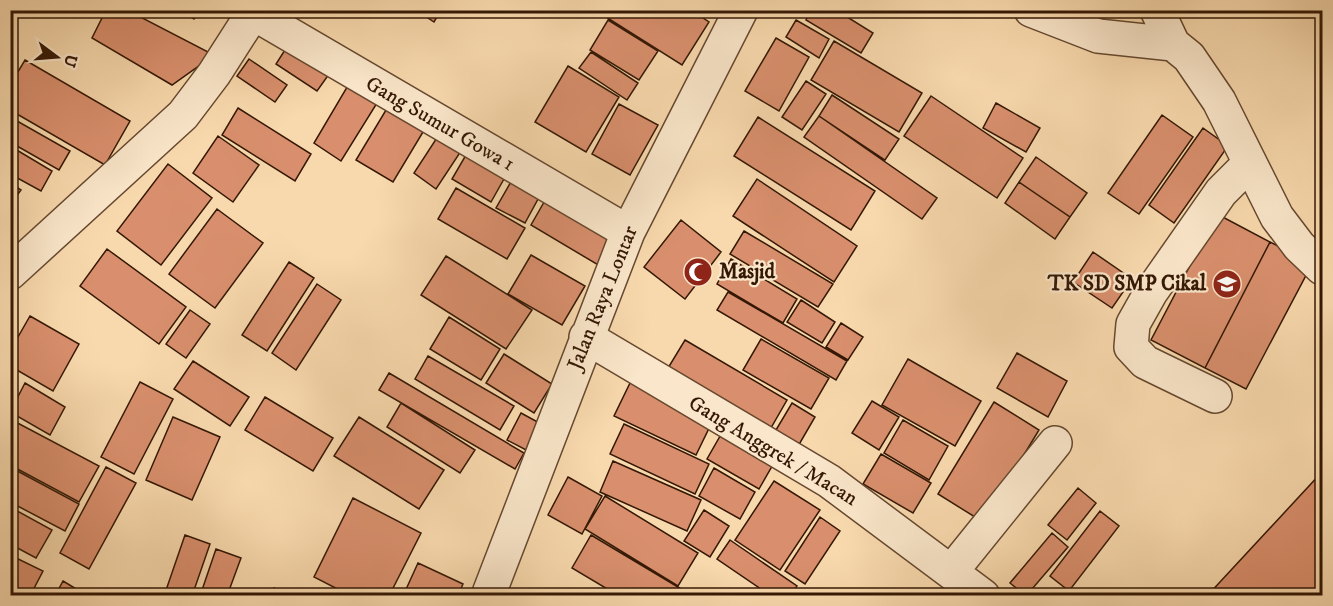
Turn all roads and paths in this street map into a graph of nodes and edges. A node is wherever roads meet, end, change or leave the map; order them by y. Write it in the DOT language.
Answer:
graph roads {
  1 [pos="741,10"];
  2 [pos="1031,10"];
  3 [pos="1157,10"];
  4 [pos="254,12"];
  5 [pos="1173,44"];
  6 [pos="1250,163"];
  7 [pos="628,232"];
  8 [pos="1323,268"];
  9 [pos="11,271"];
  10 [pos="586,337"];
  11 [pos="1215,396"];
  12 [pos="1055,443"];
  13 [pos="951,572"];
  14 [pos="488,596"];
  15 [pos="983,596"];
  1 -- 7 [label="street, Jalan Raya Lontar"];
  2 -- 5 [label="street"];
  3 -- 5 [label="street"];
  4 -- 7 [label="street, Gang Sumur Gowa 1"];
  4 -- 9 [label="street, Gang Sumur Gowa 1"];
  5 -- 6 [label="street"];
  6 -- 8 [label="street"];
  6 -- 11 [label="street"];
  7 -- 10 [label="street, Jalan Raya Lontar"];
  10 -- 13 [label="street, Gang Anggrek / Macan"];
  10 -- 14 [label="street, Jalan Raya Lontar"];
  12 -- 13 [label="street"];
  13 -- 15 [label="street, Gang Anggrek / Macan"];
}
